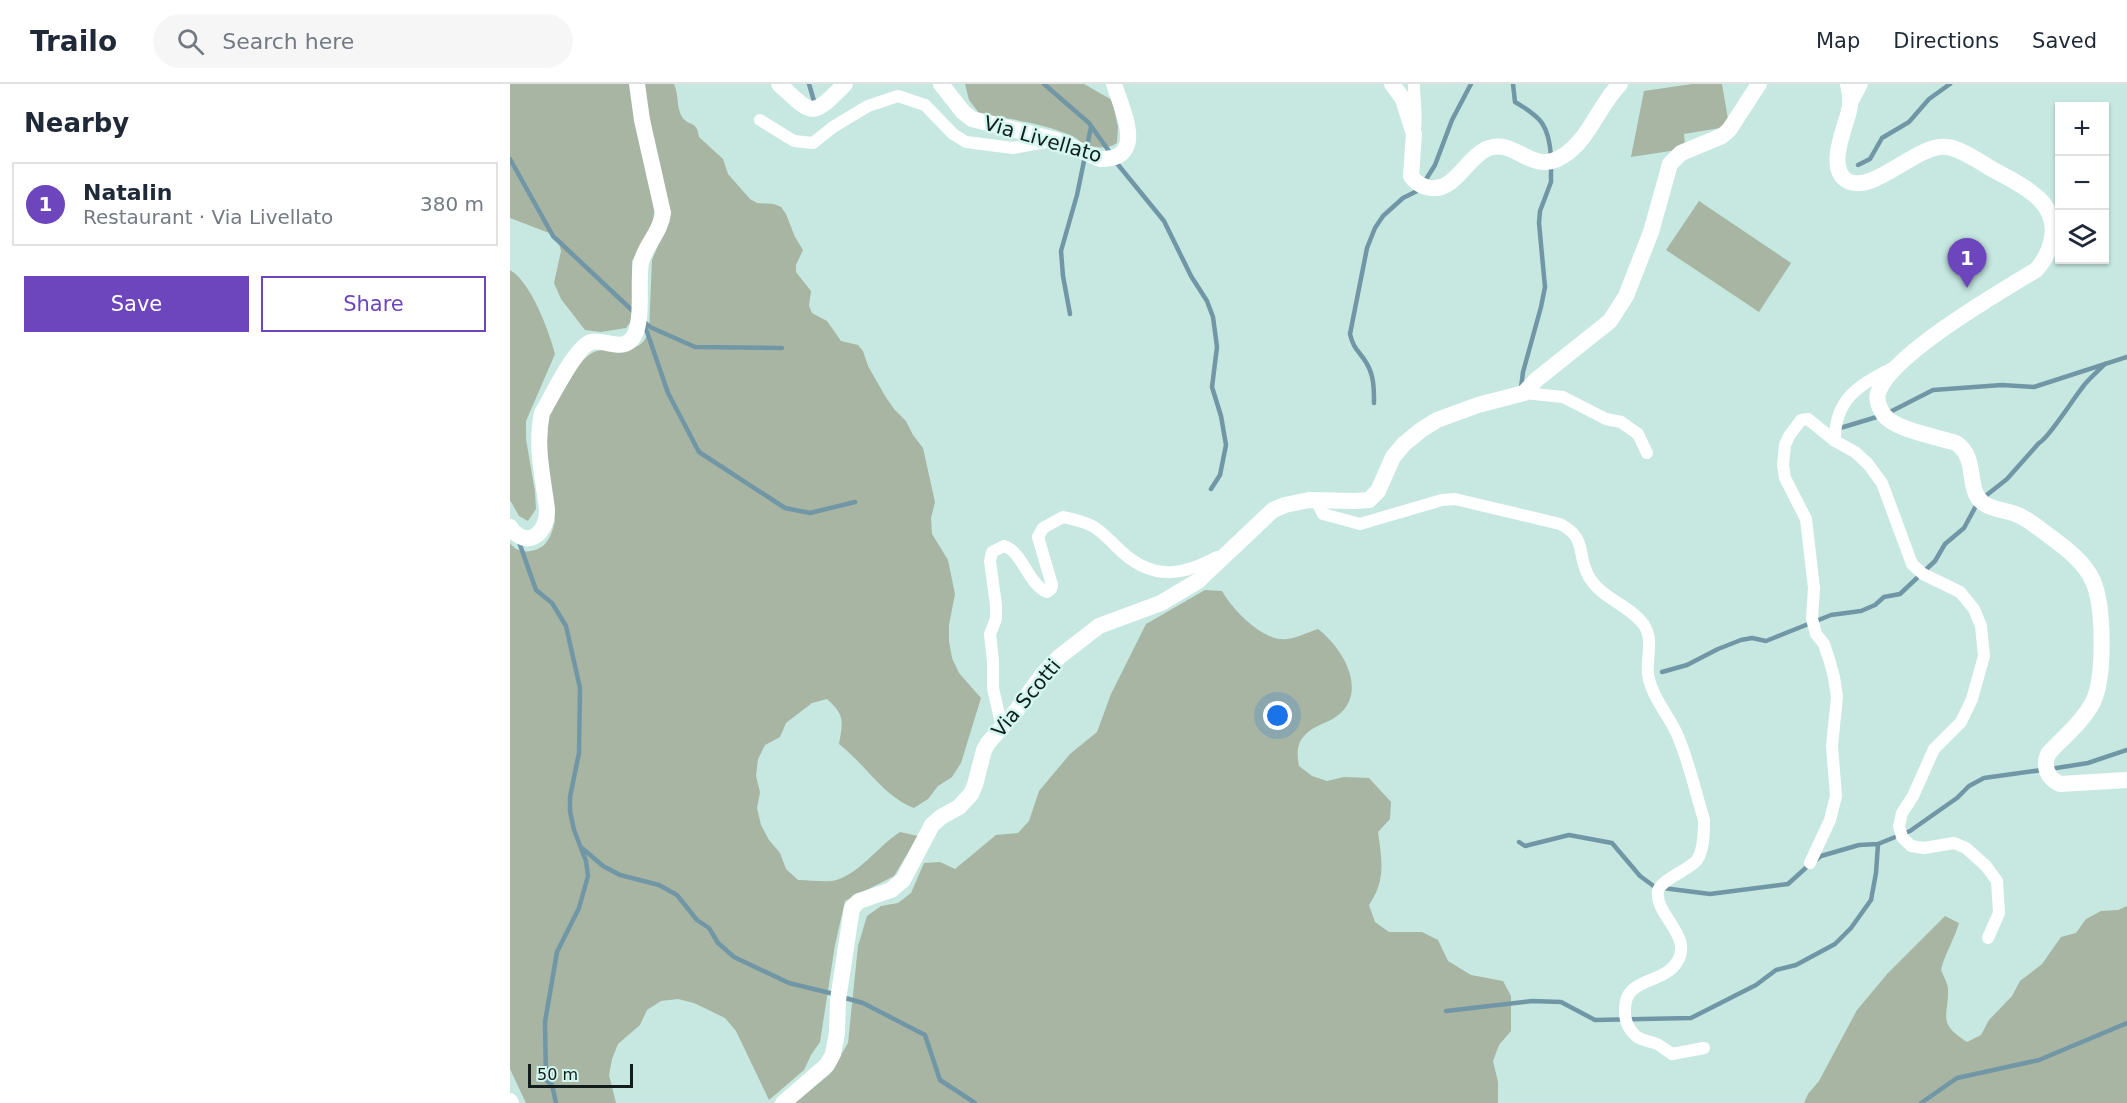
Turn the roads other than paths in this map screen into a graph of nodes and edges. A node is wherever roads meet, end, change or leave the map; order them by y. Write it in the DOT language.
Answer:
graph roads {
  1 [pos="637,84"];
  2 [pos="779,84"];
  3 [pos="845,84"];
  4 [pos="941,84"];
  5 [pos="1114,84"];
  6 [pos="1392,84"];
  7 [pos="1414,84"];
  8 [pos="1620,84"];
  9 [pos="1759,84"];
  10 [pos="1848,84"];
  11 [pos="1862,84"];
  12 [pos="1849,109"];
  13 [pos="760,120"];
  14 [pos="1414,134"];
  15 [pos="1056,140"];
  16 [pos="1897,366"];
  17 [pos="1524,393"];
  18 [pos="1835,441"];
  19 [pos="1647,453"];
  20 [pos="1322,499"];
  21 [pos="510,527"];
  22 [pos="1234,548"];
  23 [pos="1002,728"];
  24 [pos="2127,780"];
  25 [pos="1810,863"];
  26 [pos="1988,938"];
  27 [pos="1704,1048"];
  28 [pos="783,1103"];
  1 -- 21 [label="street"];
  2 -- 3 [label="street"];
  4 -- 15 [label="street, Via Livellato"];
  5 -- 15 [label="street, Via Livellato"];
  6 -- 14 [label="street"];
  7 -- 14 [label="street"];
  8 -- 14 [label="street"];
  9 -- 17 [label="street"];
  10 -- 12 [label="street"];
  11 -- 12 [label="street"];
  12 -- 16 [label="street"];
  13 -- 15 [label="street"];
  16 -- 18 [label="street"];
  16 -- 24 [label="street"];
  17 -- 19 [label="street"];
  17 -- 20 [label="street, Via Scotti"];
  18 -- 25 [label="street"];
  18 -- 26 [label="street"];
  20 -- 22 [label="street, Via Scotti"];
  20 -- 27 [label="street"];
  22 -- 23 [label="street, Via Scotti"];
  22 -- 23 [label="street"];
  23 -- 28 [label="street, Via Scotti"];
}
